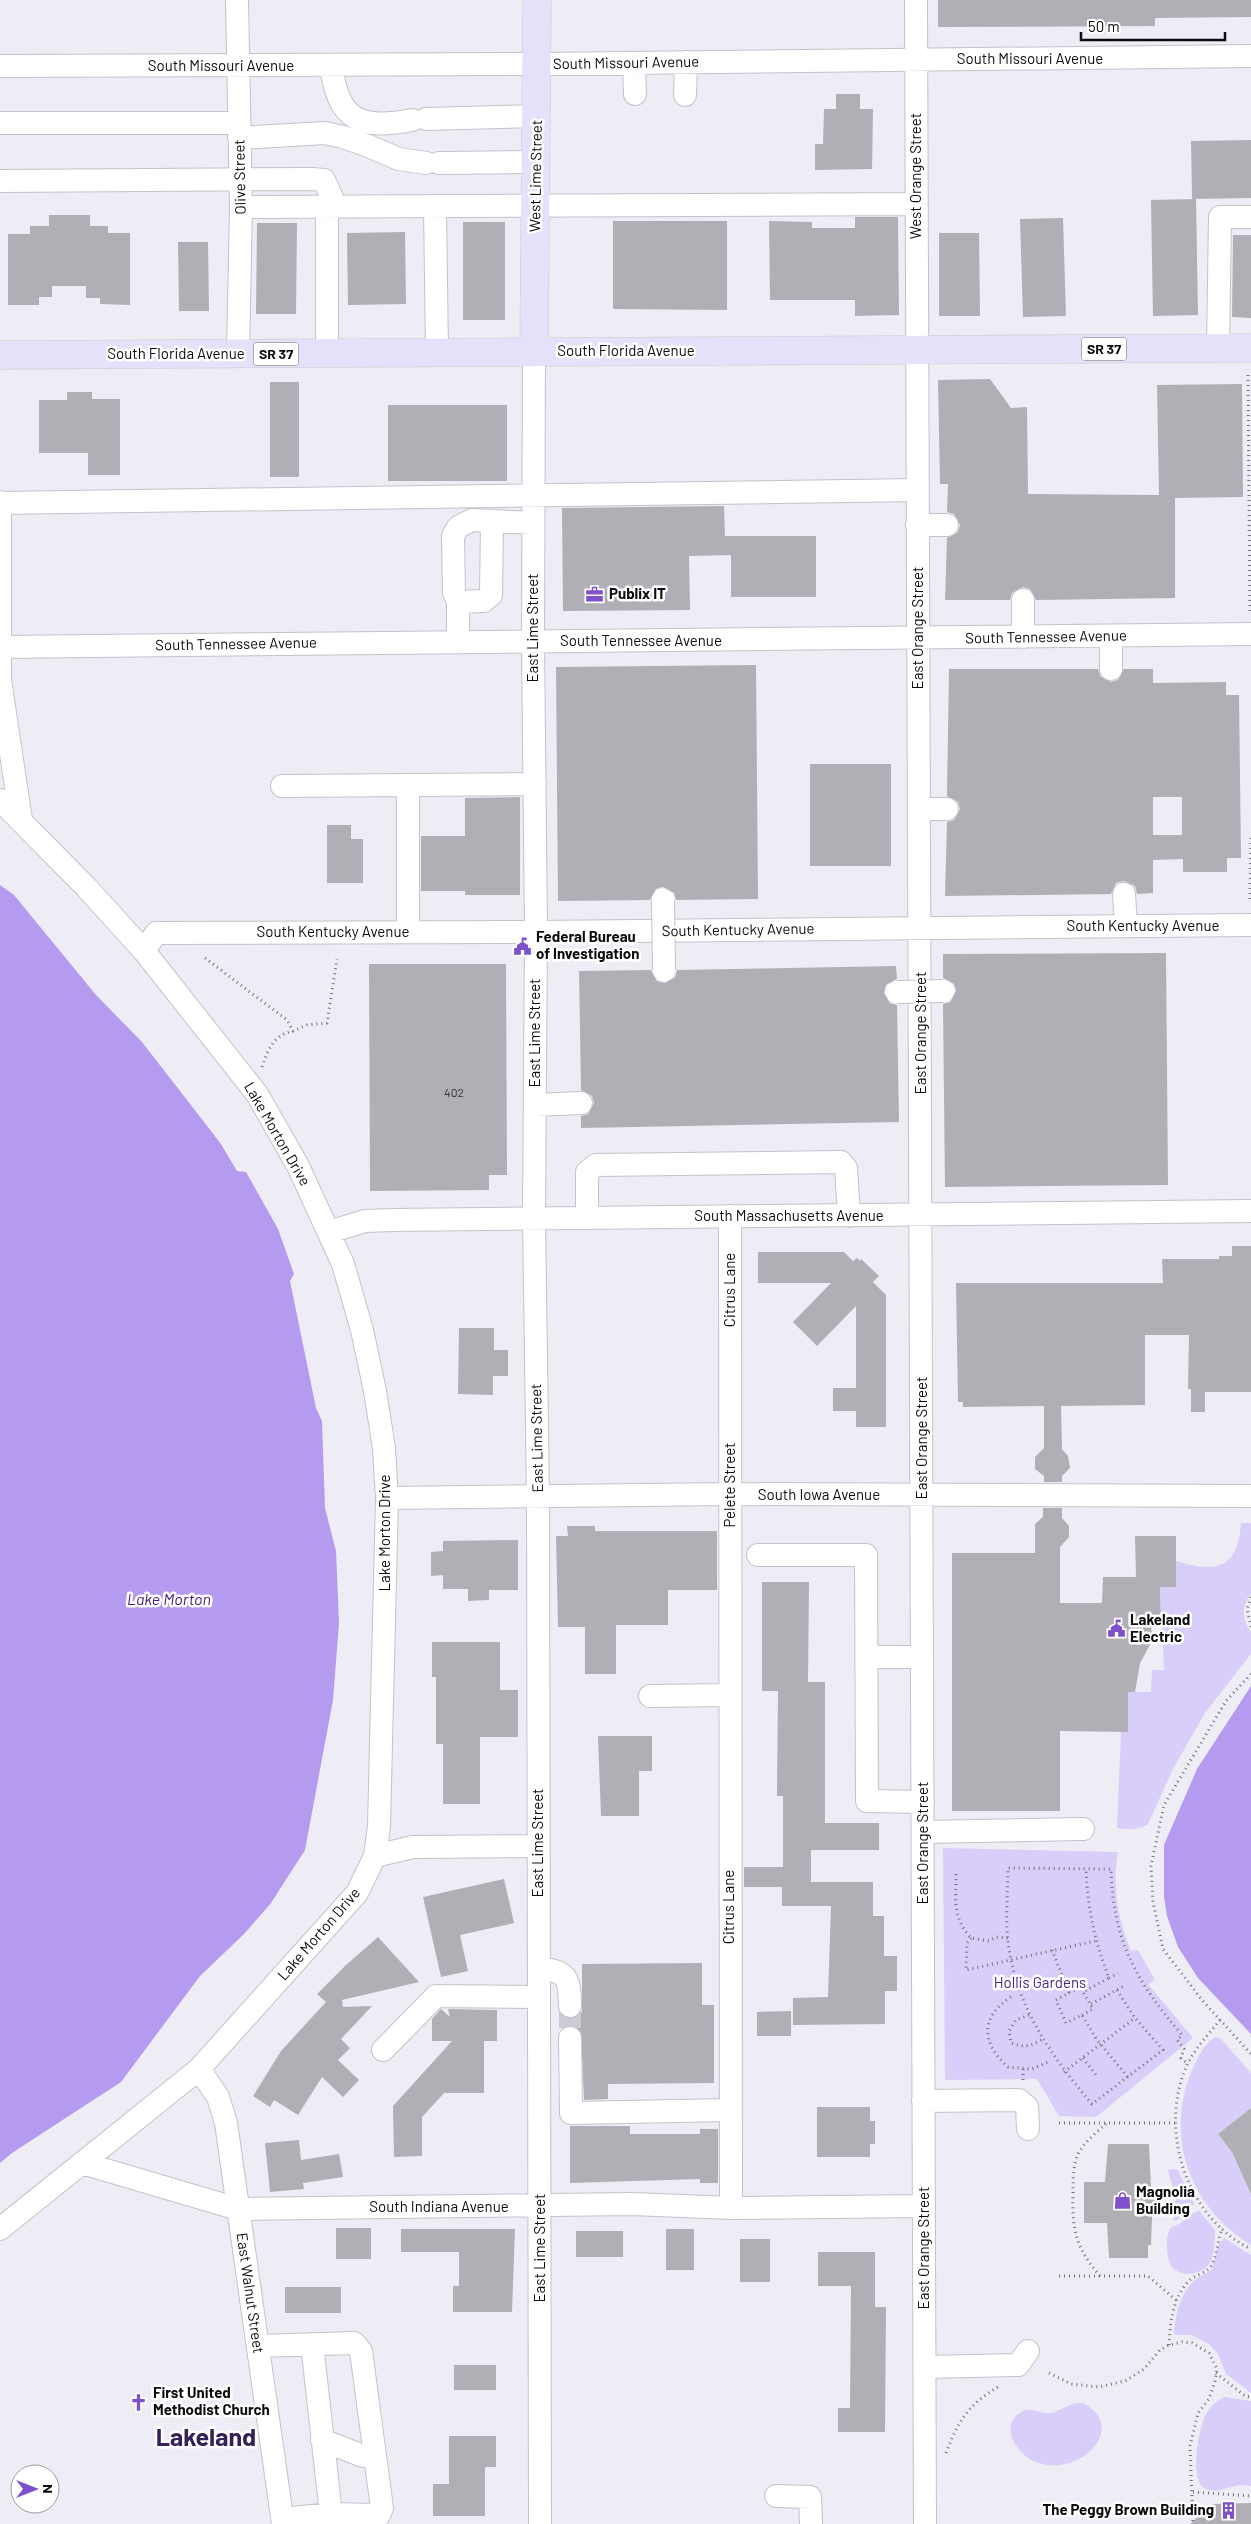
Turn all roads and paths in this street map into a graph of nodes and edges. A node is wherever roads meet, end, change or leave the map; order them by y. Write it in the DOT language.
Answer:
graph roads {
  1 [pos="238,0"];
  2 [pos="537,0"];
  3 [pos="916,0"];
  4 [pos="1251,56"];
  5 [pos="916,58"];
  6 [pos="634,62"];
  7 [pos="686,62"];
  8 [pos="537,64"];
  9 [pos="331,65"];
  10 [pos="0,66"];
  11 [pos="238,66"];
  12 [pos="635,94"];
  13 [pos="685,95"];
  14 [pos="536,116"];
  15 [pos="0,123"];
  16 [pos="239,130"];
  17 [pos="536,162"];
  18 [pos="240,179"];
  19 [pos="0,182"];
  20 [pos="916,204"];
  21 [pos="241,207"];
  22 [pos="331,207"];
  23 [pos="435,207"];
  24 [pos="536,207"];
  25 [pos="1251,217"];
  26 [pos="1218,348"];
  27 [pos="1251,348"];
  28 [pos="534,351"];
  29 [pos="917,351"];
  30 [pos="437,352"];
  31 [pos="327,353"];
  32 [pos="238,354"];
  33 [pos="0,355"];
  34 [pos="1248,375"];
  35 [pos="917,490"];
  36 [pos="533,494"];
  37 [pos="0,502"];
  38 [pos="492,522"];
  39 [pos="533,524"];
  40 [pos="917,525"];
  41 [pos="947,526"];
  42 [pos="1023,600"];
  43 [pos="458,602"];
  44 [pos="1250,611"];
  45 [pos="1251,634"];
  46 [pos="1111,636"];
  47 [pos="1023,637"];
  48 [pos="918,639"];
  49 [pos="533,641"];
  50 [pos="458,642"];
  51 [pos="0,647"];
  52 [pos="1111,669"];
  53 [pos="0,678"];
  54 [pos="535,784"];
  55 [pos="408,785"];
  56 [pos="282,786"];
  57 [pos="0,800"];
  58 [pos="919,809"];
  59 [pos="947,809"];
  60 [pos="21,820"];
  61 [pos="1251,837"];
  62 [pos="1124,894"];
  63 [pos="1250,898"];
  64 [pos="663,900"];
  65 [pos="1251,925"];
  66 [pos="1126,926"];
  67 [pos="921,927"];
  68 [pos="408,932"];
  69 [pos="536,932"];
  70 [pos="144,951"];
  71 [pos="205,958"];
  72 [pos="337,959"];
  73 [pos="664,970"];
  74 [pos="943,991"];
  75 [pos="921,994"];
  76 [pos="293,1030"];
  77 [pos="262,1067"];
  78 [pos="581,1103"];
  79 [pos="535,1105"];
  80 [pos="1251,1211"];
  81 [pos="920,1215"];
  82 [pos="730,1216"];
  83 [pos="849,1216"];
  84 [pos="534,1218"];
  85 [pos="587,1218"];
  86 [pos="330,1232"];
  87 [pos="730,1363"];
  88 [pos="730,1494"];
  89 [pos="922,1494"];
  90 [pos="1251,1496"];
  91 [pos="538,1497"];
  92 [pos="387,1498"];
  93 [pos="758,1554"];
  94 [pos="1251,1597"];
  95 [pos="730,1606"];
  96 [pos="1251,1627"];
  97 [pos="867,1657"];
  98 [pos="922,1657"];
  99 [pos="1251,1674"];
  100 [pos="729,1695"];
  101 [pos="650,1696"];
  102 [pos="923,1802"];
  103 [pos="1083,1829"];
  104 [pos="923,1832"];
  105 [pos="538,1846"];
  106 [pos="375,1856"];
  107 [pos="1086,1868"];
  108 [pos="956,1874"];
  109 [pos="971,1938"];
  110 [pos="1008,1938"];
  111 [pos="1095,1941"];
  112 [pos="1052,1950"];
  113 [pos="1010,1960"];
  114 [pos="539,1968"];
  115 [pos="1118,1973"];
  116 [pos="1109,1978"];
  117 [pos="1124,1986"];
  118 [pos="1117,1990"];
  119 [pos="1084,1992"];
  120 [pos="1069,1993"];
  121 [pos="539,1997"];
  122 [pos="1011,1997"];
  123 [pos="1091,2004"];
  124 [pos="570,2006"];
  125 [pos="1029,2015"];
  126 [pos="1082,2015"];
  127 [pos="1135,2018"];
  128 [pos="1220,2020"];
  129 [pos="570,2038"];
  130 [pos="1043,2039"];
  131 [pos="1100,2045"];
  132 [pos="383,2050"];
  133 [pos="1251,2054"];
  134 [pos="1083,2058"];
  135 [pos="1048,2062"];
  136 [pos="1188,2064"];
  137 [pos="199,2069"];
  138 [pos="1023,2069"];
  139 [pos="1064,2072"];
  140 [pos="1096,2075"];
  141 [pos="1128,2077"];
  142 [pos="1023,2086"];
  143 [pos="923,2101"];
  144 [pos="730,2110"];
  145 [pos="571,2113"];
  146 [pos="540,2115"];
  147 [pos="1176,2123"];
  148 [pos="1059,2124"];
  149 [pos="1107,2124"];
  150 [pos="1028,2129"];
  151 [pos="82,2163"];
  152 [pos="924,2206"];
  153 [pos="540,2207"];
  154 [pos="732,2208"];
  155 [pos="238,2209"];
  156 [pos="1222,2228"];
  157 [pos="0,2229"];
  158 [pos="1251,2249"];
  159 [pos="1059,2276"];
  160 [pos="1100,2276"];
  161 [pos="1177,2301"];
  162 [pos="312,2344"];
  163 [pos="1169,2345"];
  164 [pos="258,2346"];
  165 [pos="1028,2351"];
  166 [pos="924,2367"];
  167 [pos="1049,2373"];
  168 [pos="1216,2373"];
  169 [pos="1006,2382"];
  170 [pos="1251,2397"];
  171 [pos="322,2440"];
  172 [pos="946,2454"];
  173 [pos="375,2456"];
  174 [pos="1193,2492"];
  175 [pos="776,2496"];
  176 [pos="1251,2496"];
  177 [pos="331,2514"];
  178 [pos="283,2521"];
  179 [pos="540,2524"];
  180 [pos="811,2524"];
  181 [pos="925,2524"];
  182 [pos="1193,2524"];
  1 -- 11 [label="street, Olive Street"];
  2 -- 8 [label="main road, West Lime Street"];
  3 -- 5 [label="street, West Orange Street"];
  4 -- 5 [label="street, South Missouri Avenue"];
  5 -- 7 [label="street, South Missouri Avenue"];
  5 -- 20 [label="street, West Orange Street"];
  6 -- 7 [label="street, South Missouri Avenue"];
  6 -- 8 [label="street, South Missouri Avenue"];
  6 -- 12 [label="street"];
  7 -- 13 [label="street"];
  8 -- 9 [label="street, South Missouri Avenue"];
  8 -- 14 [label="main road, West Lime Street"];
  9 -- 11 [label="street, South Missouri Avenue"];
  9 -- 14 [label="street"];
  10 -- 11 [label="street, South Missouri Avenue"];
  11 -- 16 [label="street, Olive Street"];
  14 -- 17 [label="main road, West Lime Street"];
  15 -- 16 [label="street"];
  16 -- 17 [label="street"];
  16 -- 18 [label="street, Olive Street"];
  17 -- 24 [label="main road, West Lime Street"];
  18 -- 19 [label="street"];
  18 -- 21 [label="street, Olive Street"];
  18 -- 22 [label="street"];
  20 -- 24 [label="street"];
  20 -- 29 [label="street, West Orange Street"];
  21 -- 22 [label="street"];
  21 -- 32 [label="street, Olive Street"];
  22 -- 23 [label="street"];
  22 -- 31 [label="street"];
  23 -- 24 [label="street"];
  23 -- 30 [label="street"];
  24 -- 28 [label="main road, West Lime Street"];
  25 -- 26 [label="street"];
  26 -- 27 [label="main road, South Florida Avenue / SR 37"];
  26 -- 29 [label="main road, South Florida Avenue / SR 37"];
  28 -- 29 [label="main road, South Florida Avenue / SR 37"];
  28 -- 30 [label="main road, South Florida Avenue / SR 37"];
  28 -- 36 [label="street, East Lime Street"];
  29 -- 35 [label="street, East Orange Street"];
  30 -- 31 [label="main road, South Florida Avenue / SR 37"];
  31 -- 32 [label="main road, South Florida Avenue / SR 37"];
  32 -- 33 [label="main road, South Florida Avenue / SR 37"];
  34 -- 44 [label="path"];
  35 -- 36 [label="street"];
  35 -- 40 [label="street, East Orange Street"];
  36 -- 37 [label="street"];
  36 -- 39 [label="street, East Lime Street"];
  37 -- 51 [label="street"];
  38 -- 39 [label="street"];
  38 -- 43 [label="street"];
  38 -- 43 [label="street"];
  39 -- 49 [label="street, East Lime Street"];
  40 -- 41 [label="street"];
  40 -- 48 [label="street, East Orange Street"];
  42 -- 47 [label="street"];
  43 -- 50 [label="street"];
  45 -- 46 [label="street, South Tennessee Avenue"];
  46 -- 47 [label="street, South Tennessee Avenue"];
  46 -- 52 [label="street"];
  47 -- 48 [label="street, South Tennessee Avenue"];
  48 -- 49 [label="street, South Tennessee Avenue"];
  48 -- 58 [label="street, East Orange Street"];
  49 -- 50 [label="street, South Tennessee Avenue"];
  49 -- 54 [label="street, East Lime Street"];
  50 -- 51 [label="street, South Tennessee Avenue"];
  51 -- 53 [label="street"];
  53 -- 60 [label="street"];
  54 -- 55 [label="street"];
  54 -- 69 [label="street, East Lime Street"];
  55 -- 56 [label="street"];
  55 -- 68 [label="street"];
  57 -- 60 [label="street, Lake Morton Drive"];
  58 -- 59 [label="street"];
  58 -- 67 [label="street, East Orange Street"];
  60 -- 70 [label="street, Lake Morton Drive"];
  61 -- 63 [label="path"];
  62 -- 66 [label="street"];
  64 -- 73 [label="street, bridge"];
  65 -- 66 [label="street, South Kentucky Avenue"];
  66 -- 67 [label="street, South Kentucky Avenue"];
  67 -- 69 [label="street, South Kentucky Avenue"];
  67 -- 75 [label="street, East Orange Street"];
  68 -- 69 [label="street, South Kentucky Avenue"];
  68 -- 70 [label="street, South Kentucky Avenue"];
  69 -- 79 [label="street, East Lime Street"];
  70 -- 86 [label="street, Lake Morton Drive"];
  71 -- 76 [label="path"];
  72 -- 76 [label="path"];
  74 -- 75 [label="street, bridge"];
  75 -- 81 [label="street, East Orange Street"];
  76 -- 77 [label="path"];
  78 -- 79 [label="street"];
  79 -- 84 [label="street, East Lime Street"];
  80 -- 81 [label="street, South Massachusetts Avenue"];
  81 -- 83 [label="street, South Massachusetts Avenue"];
  81 -- 89 [label="street, East Orange Street"];
  82 -- 83 [label="street, South Massachusetts Avenue"];
  82 -- 85 [label="street, South Massachusetts Avenue"];
  82 -- 87 [label="street, Citrus Lane"];
  83 -- 85 [label="street"];
  84 -- 85 [label="street, South Massachusetts Avenue"];
  84 -- 86 [label="street, South Massachusetts Avenue"];
  84 -- 91 [label="street, East Lime Street"];
  86 -- 92 [label="street, Lake Morton Drive"];
  87 -- 88 [label="street, Pelete Street"];
  88 -- 89 [label="street, South Iowa Avenue"];
  88 -- 91 [label="street, South Iowa Avenue"];
  88 -- 95 [label="street, Pelete Street"];
  89 -- 90 [label="street, South Iowa Avenue"];
  89 -- 98 [label="street, East Orange Street"];
  91 -- 92 [label="street, South Iowa Avenue"];
  91 -- 105 [label="street, East Lime Street"];
  92 -- 106 [label="street, Lake Morton Drive"];
  93 -- 97 [label="street"];
  94 -- 96 [label="path"];
  95 -- 100 [label="street, Citrus Lane"];
  97 -- 98 [label="street"];
  97 -- 102 [label="street"];
  98 -- 102 [label="street, East Orange Street"];
  99 -- 128 [label="path"];
  100 -- 101 [label="street"];
  100 -- 144 [label="street, Citrus Lane"];
  102 -- 104 [label="street, East Orange Street"];
  103 -- 104 [label="street"];
  104 -- 143 [label="street, East Orange Street"];
  105 -- 106 [label="street"];
  105 -- 114 [label="street, East Lime Street"];
  106 -- 137 [label="street, Lake Morton Drive"];
  107 -- 110 [label="path"];
  107 -- 111 [label="path"];
  107 -- 136 [label="path"];
  108 -- 109 [label="path"];
  109 -- 110 [label="path"];
  109 -- 113 [label="path"];
  110 -- 113 [label="path"];
  111 -- 112 [label="path"];
  111 -- 116 [label="path"];
  112 -- 113 [label="path"];
  112 -- 120 [label="path"];
  113 -- 125 [label="path"];
  114 -- 121 [label="street, East Lime Street"];
  114 -- 124 [label="street"];
  115 -- 116 [label="path"];
  116 -- 119 [label="path"];
  117 -- 118 [label="path"];
  118 -- 123 [label="path"];
  118 -- 127 [label="path"];
  119 -- 120 [label="path"];
  119 -- 123 [label="path"];
  120 -- 126 [label="path"];
  121 -- 132 [label="street"];
  121 -- 146 [label="street, East Lime Street"];
  122 -- 138 [label="path"];
  123 -- 126 [label="path"];
  125 -- 130 [label="path"];
  125 -- 130 [label="path"];
  126 -- 131 [label="path"];
  127 -- 131 [label="path"];
  127 -- 141 [label="path"];
  128 -- 133 [label="path"];
  128 -- 136 [label="path"];
  129 -- 145 [label="street"];
  130 -- 139 [label="path"];
  131 -- 134 [label="path"];
  131 -- 141 [label="path"];
  134 -- 139 [label="path"];
  134 -- 140 [label="path"];
  135 -- 138 [label="path"];
  136 -- 147 [label="path"];
  137 -- 151 [label="street, Lake Morton Drive"];
  137 -- 155 [label="street, East Walnut Street"];
  138 -- 142 [label="path"];
  139 -- 141 [label="path"];
  143 -- 150 [label="street"];
  143 -- 152 [label="street, East Orange Street"];
  144 -- 145 [label="street"];
  144 -- 154 [label="street, Citrus Lane"];
  145 -- 146 [label="street"];
  146 -- 153 [label="street, East Lime Street"];
  147 -- 149 [label="path"];
  147 -- 156 [label="path"];
  148 -- 149 [label="path"];
  149 -- 160 [label="path"];
  151 -- 155 [label="street, South Indiana Avenue"];
  151 -- 157 [label="street, Lake Morton Drive"];
  152 -- 154 [label="street, South Indiana Avenue"];
  152 -- 166 [label="street, East Orange Street"];
  153 -- 154 [label="street, South Indiana Avenue"];
  153 -- 155 [label="street, South Indiana Avenue"];
  153 -- 179 [label="street, East Lime Street"];
  155 -- 164 [label="street, East Walnut Street"];
  156 -- 158 [label="path"];
  156 -- 161 [label="path"];
  159 -- 160 [label="path"];
  160 -- 161 [label="path"];
  161 -- 163 [label="path"];
  162 -- 164 [label="street"];
  162 -- 171 [label="street"];
  162 -- 173 [label="street"];
  163 -- 167 [label="path"];
  163 -- 168 [label="path"];
  164 -- 178 [label="street, East Walnut Street"];
  165 -- 166 [label="street"];
  166 -- 181 [label="street, East Orange Street"];
  168 -- 170 [label="path"];
  168 -- 174 [label="path"];
  169 -- 172 [label="path"];
  171 -- 173 [label="street"];
  171 -- 177 [label="street"];
  173 -- 177 [label="street"];
  174 -- 176 [label="path"];
  174 -- 182 [label="path"];
  175 -- 180 [label="street"];
  177 -- 178 [label="street"];
}
